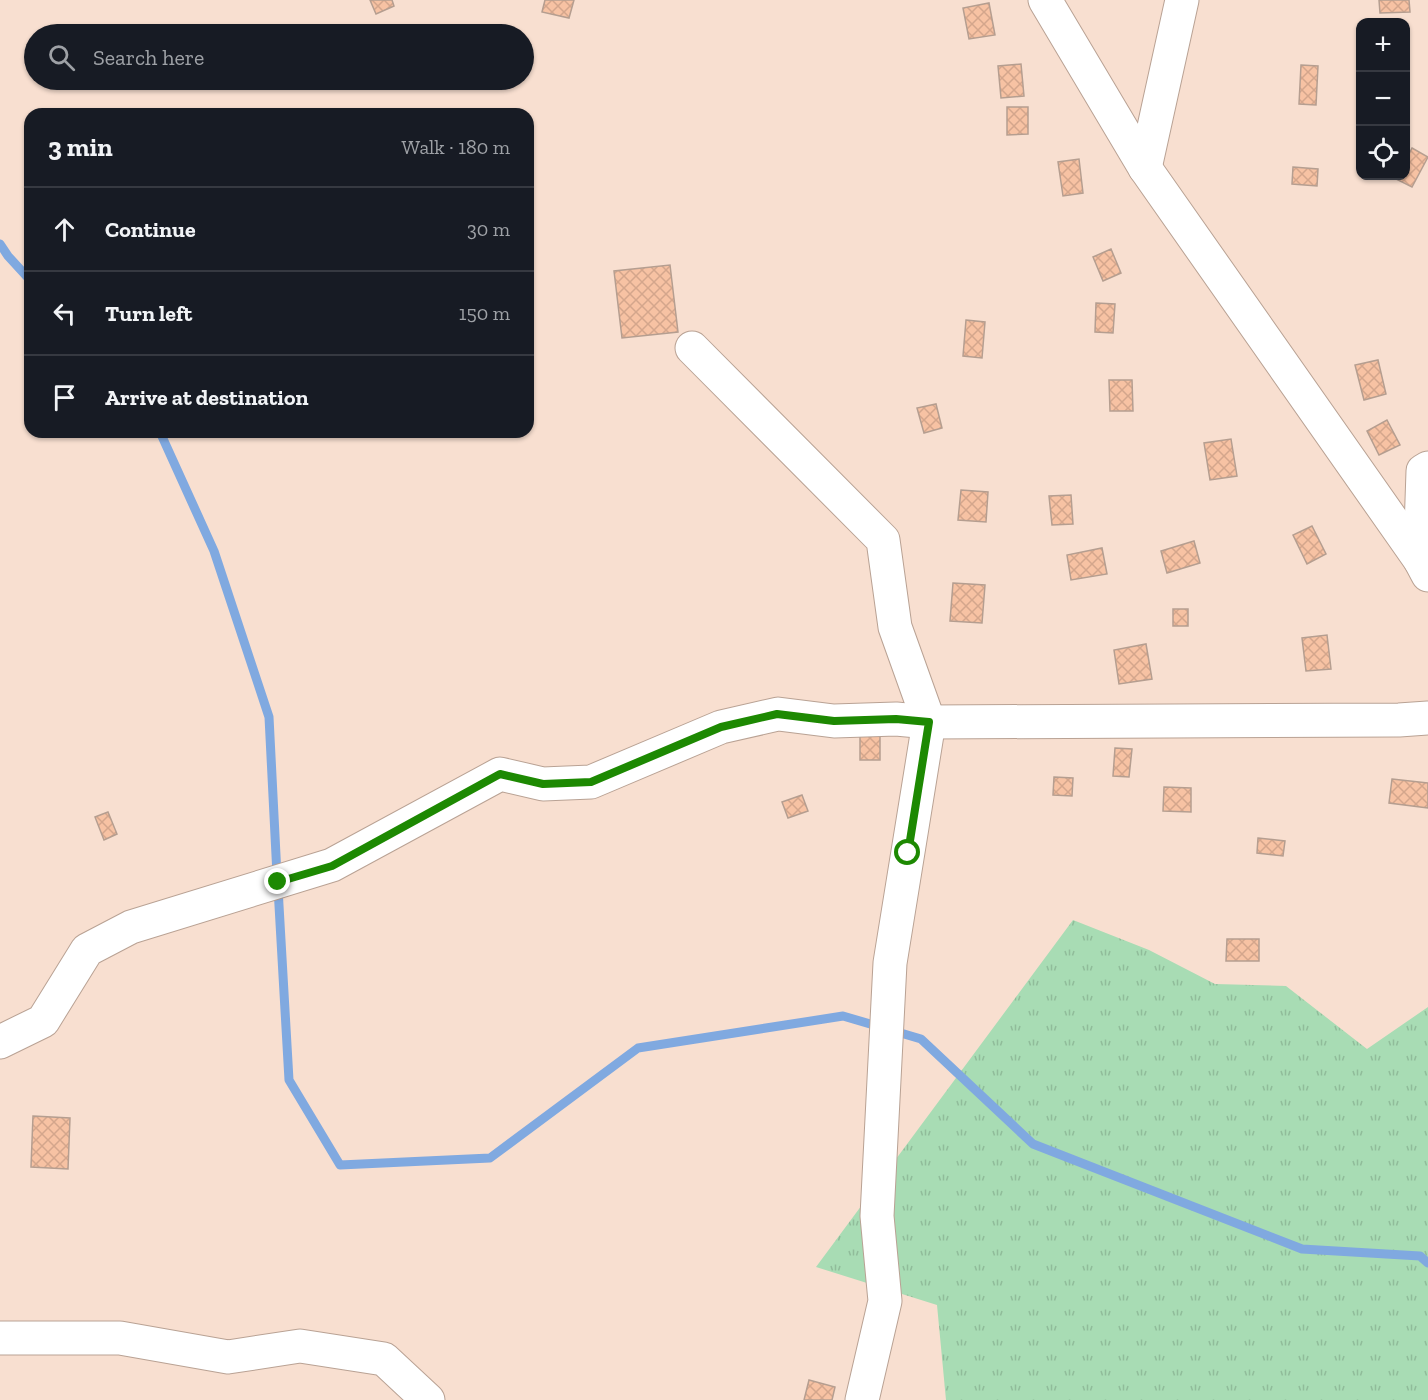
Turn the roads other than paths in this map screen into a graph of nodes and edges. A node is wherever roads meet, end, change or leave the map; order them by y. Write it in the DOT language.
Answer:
graph roads {
  1 [pos="1045,0"];
  2 [pos="1182,0"];
  3 [pos="1145,168"];
  4 [pos="692,348"];
  5 [pos="1428,468"];
  6 [pos="1424,567"];
  7 [pos="929,722"];
  8 [pos="1418,723"];
  9 [pos="0,1042"];
  10 [pos="0,1338"];
  11 [pos="428,1400"];
  12 [pos="862,1400"];
  1 -- 3 [label="street"];
  2 -- 3 [label="street"];
  3 -- 6 [label="street"];
  4 -- 7 [label="street"];
  5 -- 6 [label="street"];
  7 -- 8 [label="street"];
  7 -- 9 [label="street"];
  7 -- 12 [label="street"];
  10 -- 11 [label="street"];
}
